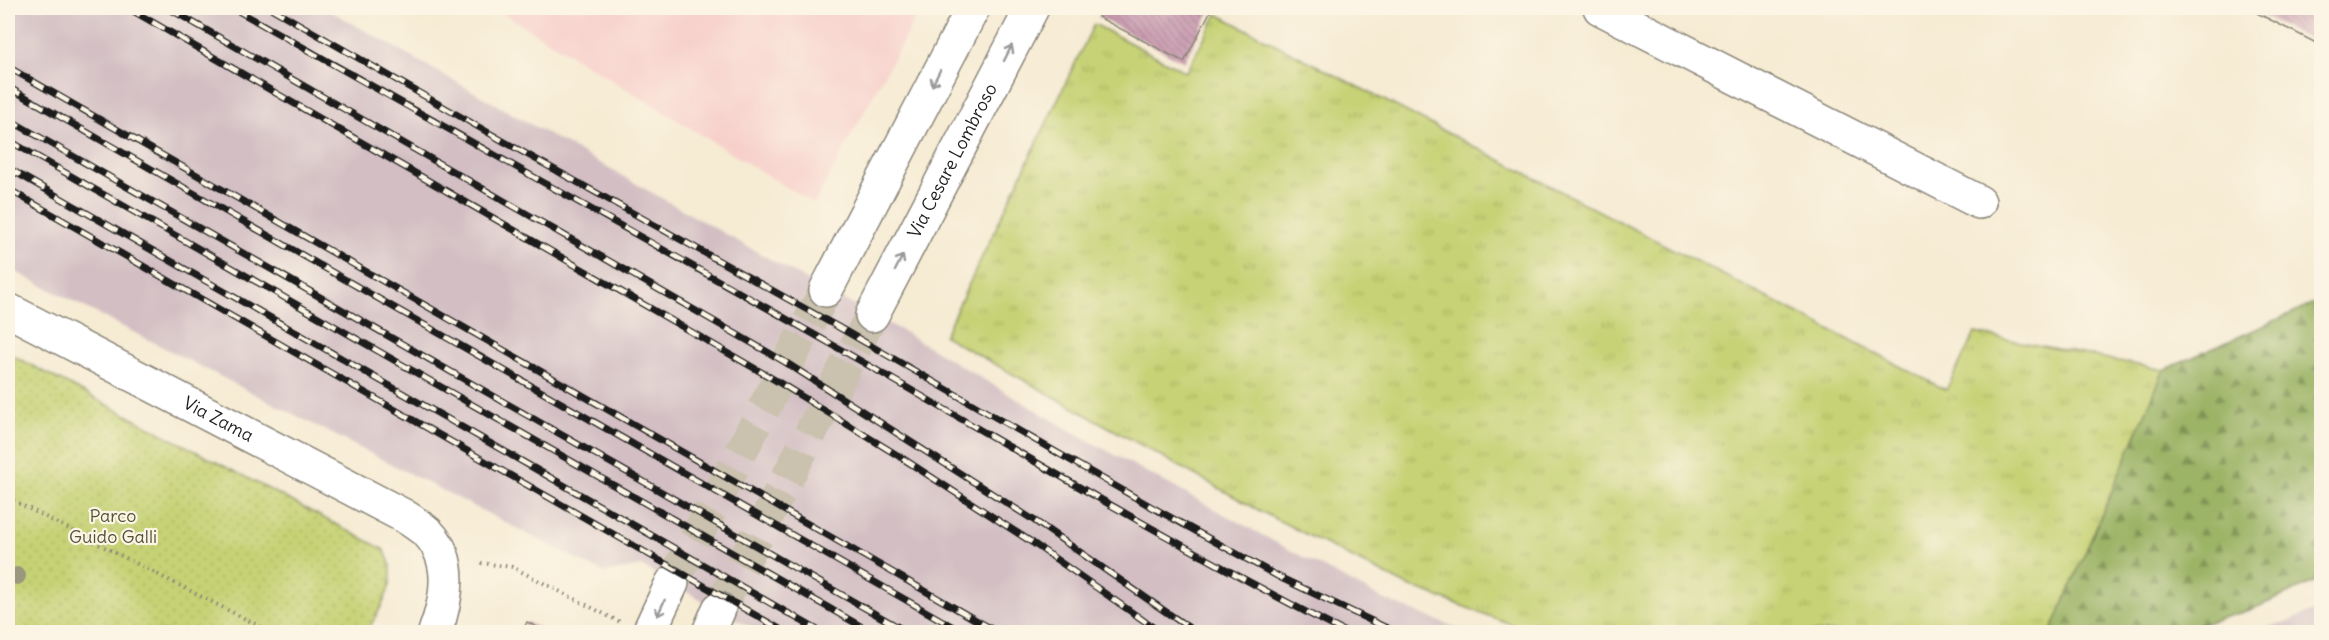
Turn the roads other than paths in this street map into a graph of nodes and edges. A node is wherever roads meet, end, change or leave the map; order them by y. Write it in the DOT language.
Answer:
graph roads {
  1 [pos="973,8"];
  2 [pos="1032,8"];
  3 [pos="1599,8"];
  4 [pos="1979,202"];
  5 [pos="826,290"];
  6 [pos="8,310"];
  7 [pos="872,315"];
  8 [pos="672,584"];
  9 [pos="637,629"];
  10 [pos="435,633"];
  1 -- 5 [label="street, one-way"];
  7 -- 2 [label="street, Via Cesare Lombroso, one-way"];
  3 -- 4 [label="street"];
  6 -- 10 [label="street, Via Zama"];
  8 -- 9 [label="street, one-way"];
}
